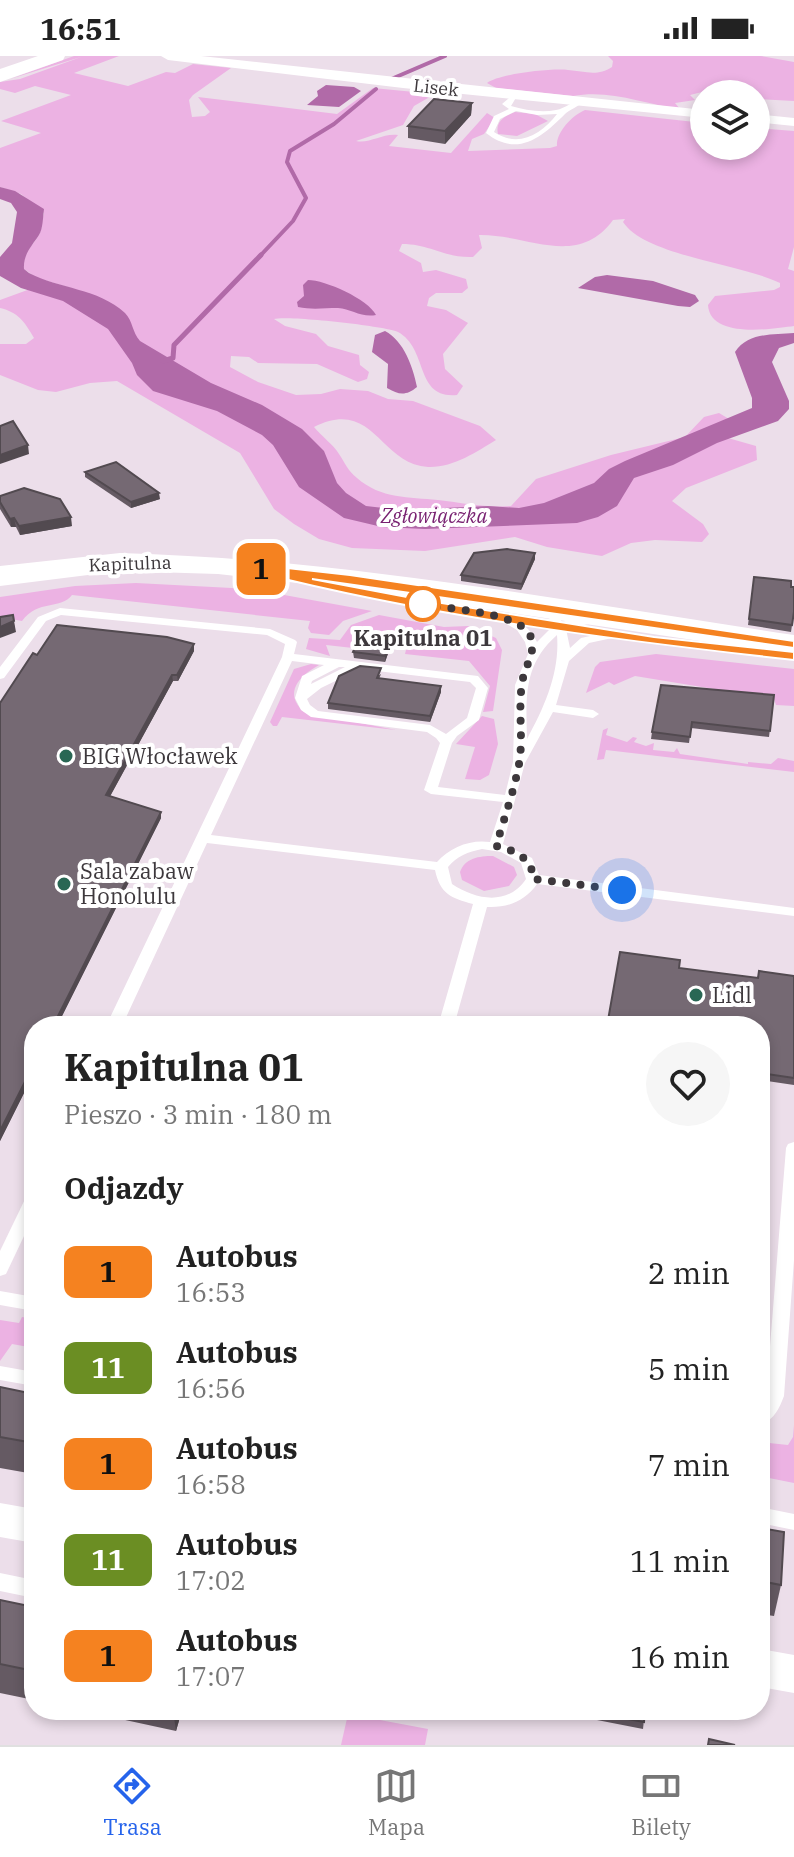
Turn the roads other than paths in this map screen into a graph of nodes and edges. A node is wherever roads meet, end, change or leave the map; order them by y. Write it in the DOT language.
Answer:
graph roads {
  1 [pos="56,56"];
  2 [pos="168,56"];
  3 [pos="0,76"];
  4 [pos="582,101"];
  5 [pos="514,102"];
  6 [pos="562,113"];
  7 [pos="690,113"];
  8 [pos="770,119"];
  9 [pos="794,122"];
  10 [pos="260,569"];
  11 [pos="0,576"];
  12 [pos="531,606"];
  13 [pos="479,613"];
  14 [pos="560,626"];
  15 [pos="625,628"];
  16 [pos="794,645"];
  17 [pos="533,653"];
  18 [pos="794,656"];
  19 [pos="288,657"];
  20 [pos="565,658"];
  21 [pos="339,662"];
  22 [pos="362,665"];
  23 [pos="0,675"];
  24 [pos="301,698"];
  25 [pos="548,708"];
  26 [pos="593,714"];
  27 [pos="446,743"];
  28 [pos="519,761"];
  29 [pos="509,799"];
  30 [pos="203,838"];
  31 [pos="496,846"];
  32 [pos="441,867"];
  33 [pos="533,879"];
  34 [pos="481,902"];
  35 [pos="794,912"];
  36 [pos="119,1016"];
  37 [pos="449,1016"];
  38 [pos="794,1148"];
  39 [pos="24,1218"];
  40 [pos="0,1269"];
  41 [pos="0,1298"];
  42 [pos="24,1302"];
  43 [pos="1,1373"];
  44 [pos="24,1377"];
  45 [pos="770,1408"];
  46 [pos="770,1517"];
  47 [pos="0,1520"];
  48 [pos="794,1522"];
  49 [pos="24,1524"];
  50 [pos="0,1582"];
  51 [pos="24,1587"];
  52 [pos="770,1670"];
  53 [pos="794,1674"];
  1 -- 3 [label="street"];
  2 -- 5 [label="street, Lisek"];
  4 -- 5 [label="street, Lisek"];
  4 -- 6 [label="lane"];
  4 -- 7 [label="street, Lisek"];
  5 -- 6 [label="lane"];
  5 -- 6 [label="lane"];
  8 -- 9 [label="street"];
  10 -- 11 [label="street, Kapitulna"];
  10 -- 12 [label="street, Kapitulna"];
  10 -- 13 [label="street, Kapitulna"];
  12 -- 14 [label="lane"];
  12 -- 15 [label="street, Kapitulna"];
  13 -- 14 [label="street, Kapitulna"];
  13 -- 17 [label="lane"];
  14 -- 15 [label="street, Kapitulna"];
  14 -- 17 [label="lane"];
  14 -- 20 [label="lane"];
  15 -- 16 [label="street, Kapitulna"];
  15 -- 18 [label="street, Kapitulna"];
  15 -- 20 [label="lane"];
  17 -- 28 [label="lane"];
  19 -- 21 [label="lane"];
  19 -- 23 [label="lane"];
  19 -- 30 [label="lane"];
  20 -- 25 [label="lane"];
  21 -- 22 [label="lane"];
  21 -- 24 [label="lane"];
  22 -- 24 [label="lane"];
  22 -- 27 [label="lane"];
  24 -- 27 [label="lane"];
  25 -- 26 [label="lane"];
  25 -- 28 [label="lane"];
  27 -- 29 [label="lane"];
  28 -- 29 [label="lane"];
  29 -- 31 [label="lane"];
  30 -- 32 [label="lane"];
  30 -- 36 [label="lane"];
  31 -- 32 [label="lane"];
  31 -- 33 [label="lane"];
  32 -- 34 [label="lane"];
  33 -- 34 [label="lane"];
  33 -- 35 [label="lane"];
  34 -- 37 [label="lane"];
  38 -- 45 [label="lane"];
  39 -- 40 [label="lane"];
  41 -- 42 [label="lane"];
  43 -- 44 [label="lane"];
  46 -- 48 [label="lane"];
  47 -- 49 [label="street"];
  50 -- 51 [label="lane"];
  52 -- 53 [label="street"];
}
